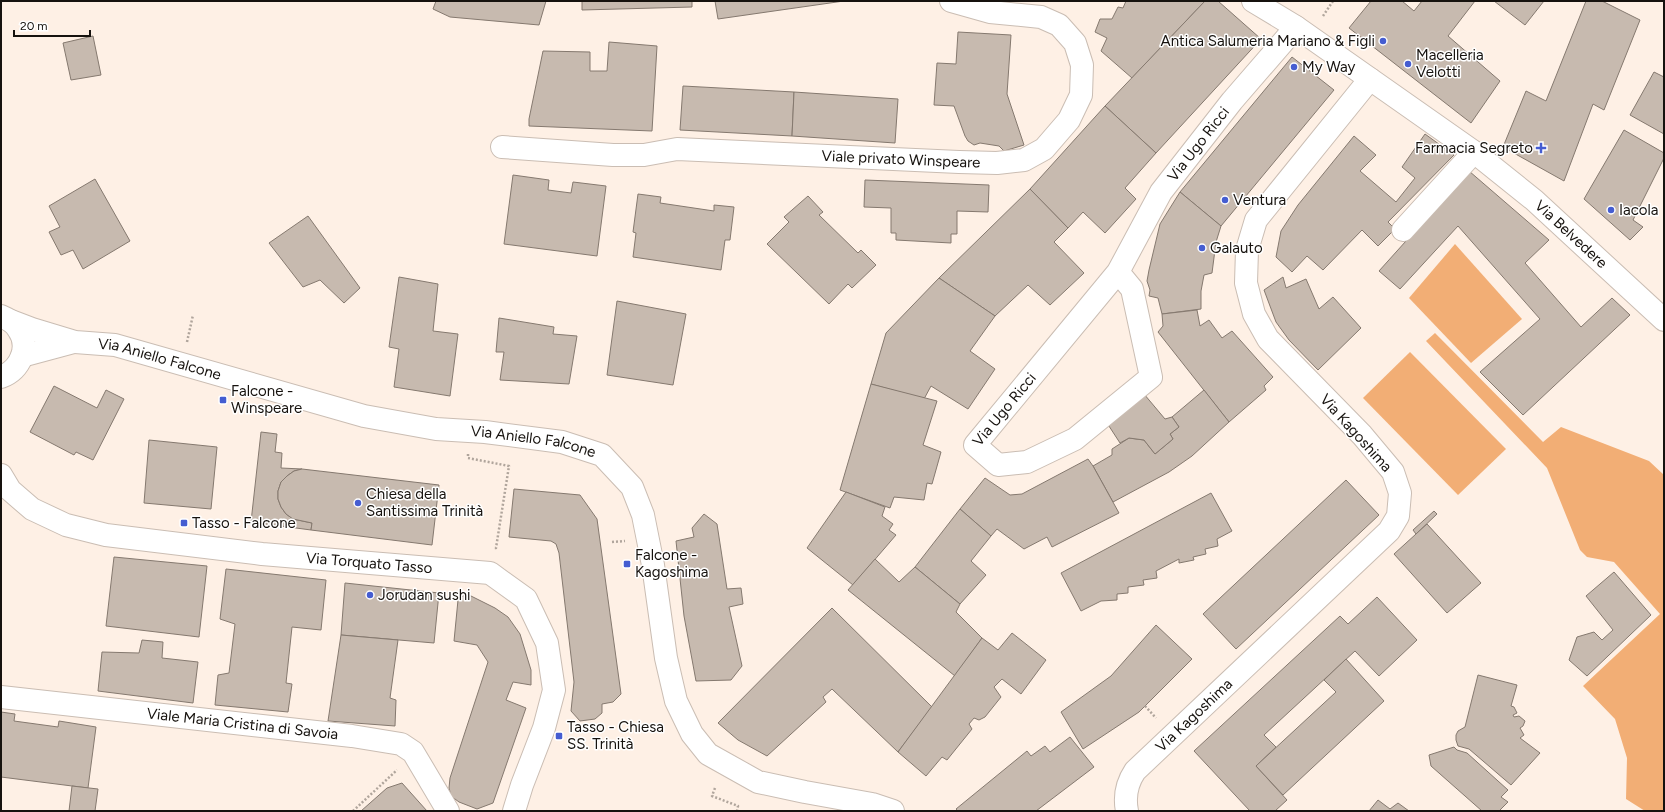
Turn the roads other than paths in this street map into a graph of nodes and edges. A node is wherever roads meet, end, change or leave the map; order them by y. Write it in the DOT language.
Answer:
graph roads {
  1 [pos="951,1"];
  2 [pos="1253,1"];
  3 [pos="1296,27"];
  4 [pos="1370,79"];
  5 [pos="502,147"];
  6 [pos="1474,152"];
  7 [pos="1402,230"];
  8 [pos="1118,272"];
  9 [pos="6,318"];
  10 [pos="1664,320"];
  11 [pos="75,342"];
  12 [pos="22,356"];
  13 [pos="2,378"];
  14 [pos="1,476"];
  15 [pos="1,696"];
  16 [pos="448,811"];
  17 [pos="514,811"];
  18 [pos="893,811"];
  19 [pos="1127,811"];
  1 -- 5 [label="street, Viale privato Winspeare"];
  2 -- 3 [label="street, Via Belvedere"];
  3 -- 4 [label="street, Via Belvedere"];
  3 -- 8 [label="street, Via Ugo Ricci"];
  4 -- 6 [label="street, Via Belvedere"];
  4 -- 19 [label="street, Via Kagoshima"];
  6 -- 7 [label="street"];
  6 -- 10 [label="street, Via Belvedere"];
  8 -- 8 [label="street, Via Ugo Ricci"];
  9 -- 11 [label="street, Via Aniello Falcone"];
  9 -- 12 [label="street"];
  11 -- 12 [label="street, Via Aniello Falcone"];
  11 -- 18 [label="street, Via Aniello Falcone"];
  12 -- 13 [label="street"];
  14 -- 17 [label="street, Via Torquato Tasso"];
  15 -- 16 [label="street, Viale Maria Cristina di Savoia"];
}
